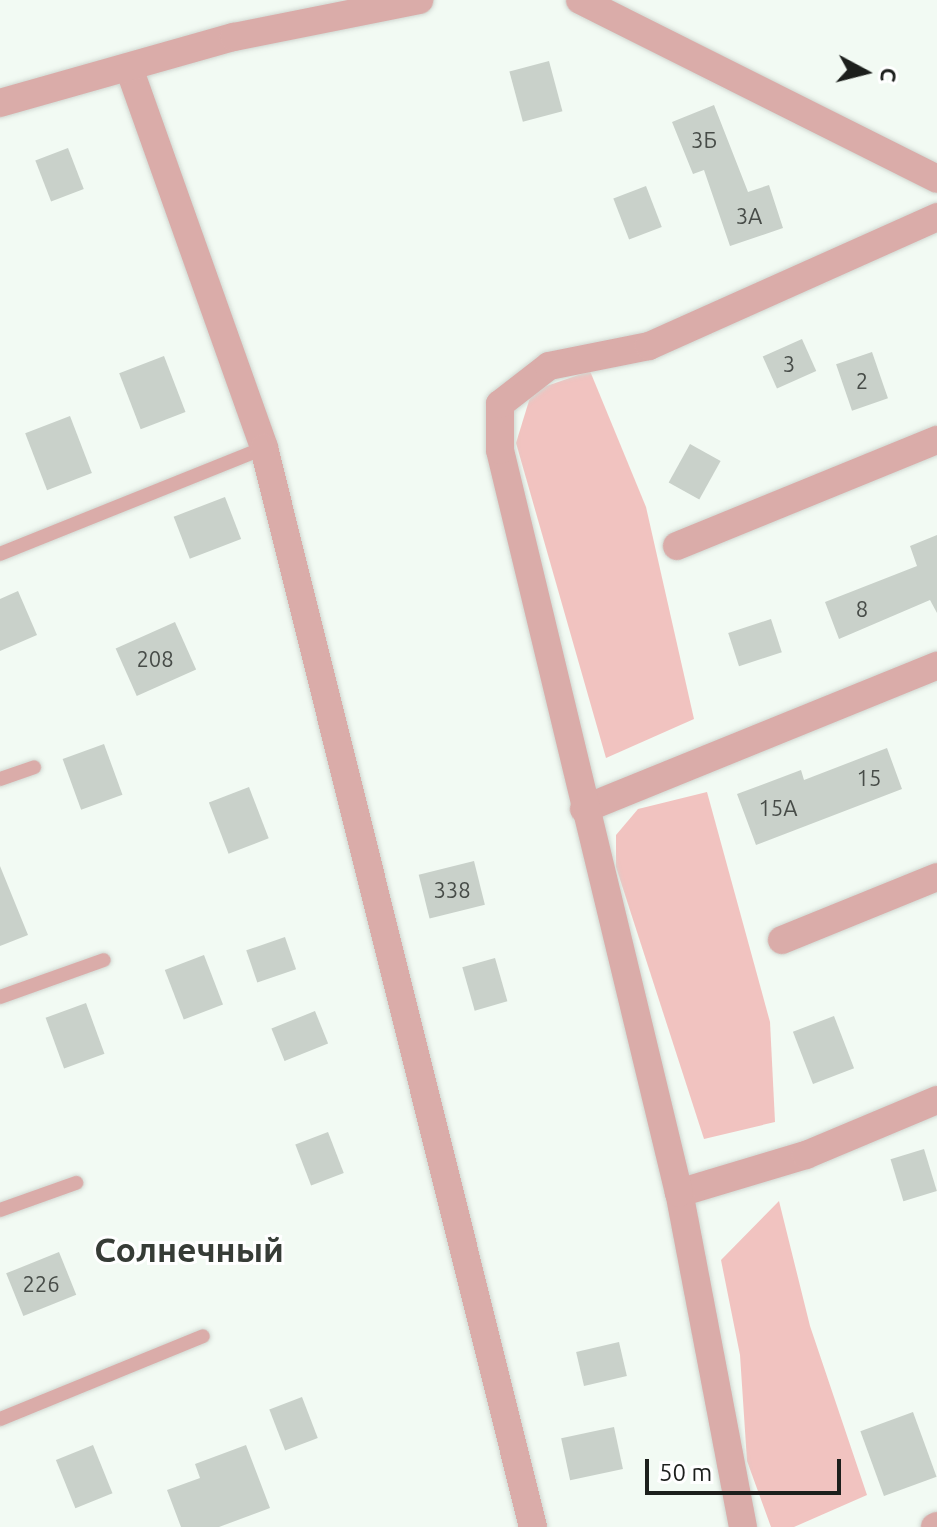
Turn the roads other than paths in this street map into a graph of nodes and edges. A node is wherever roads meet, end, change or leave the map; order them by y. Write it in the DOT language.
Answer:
graph roads {
  1 [pos="419,0"];
  2 [pos="580,0"];
  3 [pos="129,68"];
  4 [pos="0,103"];
  5 [pos="937,179"];
  6 [pos="937,217"];
  7 [pos="937,440"];
  8 [pos="264,448"];
  9 [pos="677,546"];
  10 [pos="0,554"];
  11 [pos="937,666"];
  12 [pos="34,767"];
  13 [pos="0,779"];
  14 [pos="584,809"];
  15 [pos="937,877"];
  16 [pos="782,940"];
  17 [pos="104,960"];
  18 [pos="0,997"];
  19 [pos="937,1100"];
  20 [pos="76,1183"];
  21 [pos="679,1193"];
  22 [pos="0,1210"];
  23 [pos="203,1336"];
  24 [pos="0,1419"];
  25 [pos="533,1527"];
  26 [pos="743,1527"];
  1 -- 3 [label="street"];
  2 -- 5 [label="street"];
  3 -- 4 [label="street"];
  3 -- 8 [label="street"];
  6 -- 14 [label="street"];
  7 -- 9 [label="street"];
  8 -- 10 [label="lane"];
  8 -- 25 [label="street"];
  11 -- 14 [label="street"];
  12 -- 13 [label="lane"];
  14 -- 21 [label="street"];
  15 -- 16 [label="street"];
  17 -- 18 [label="lane"];
  19 -- 21 [label="street"];
  20 -- 22 [label="lane"];
  21 -- 26 [label="street"];
  23 -- 24 [label="lane"];
}
